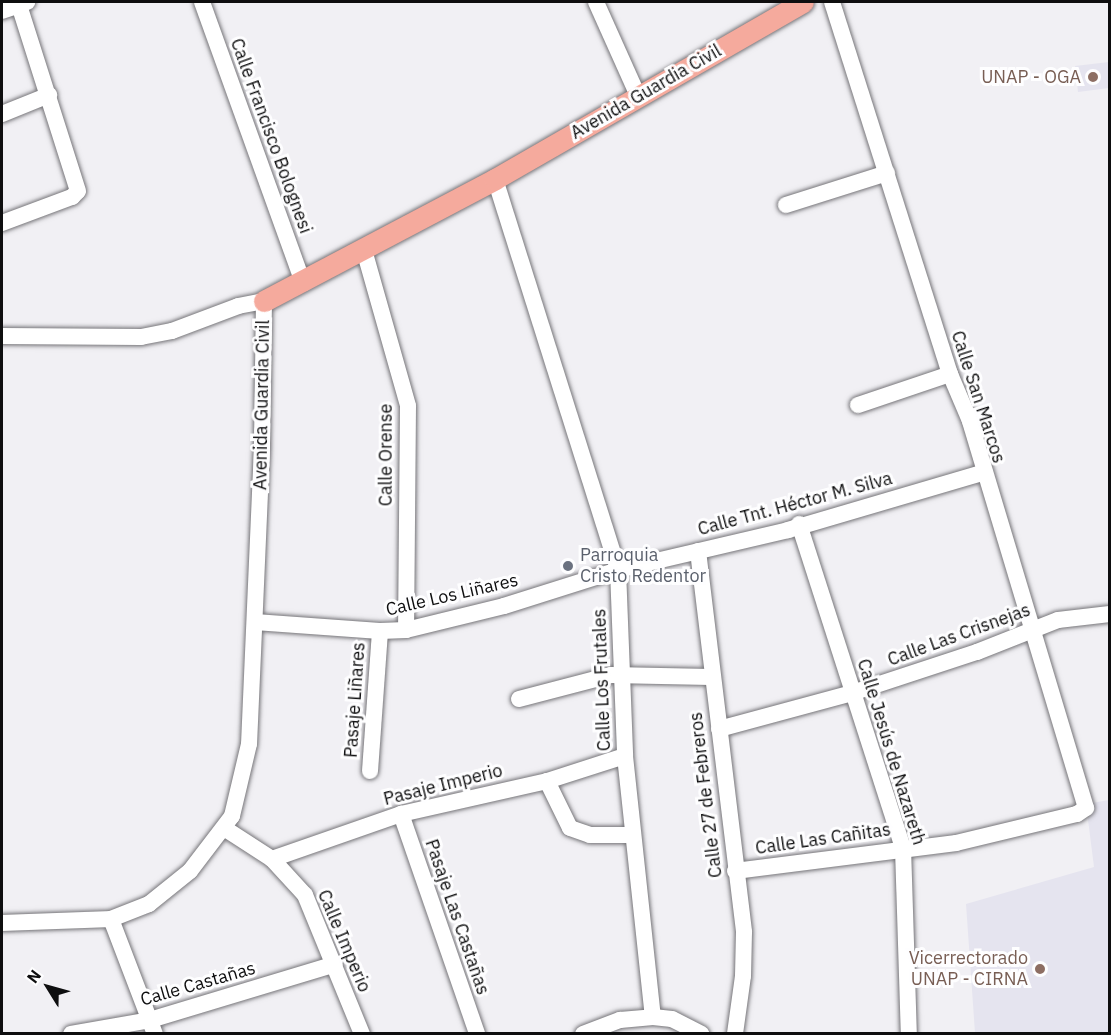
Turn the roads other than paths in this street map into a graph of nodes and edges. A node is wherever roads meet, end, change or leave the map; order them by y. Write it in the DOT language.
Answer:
graph roads {
  1 [pos="202,2"];
  2 [pos="596,2"];
  3 [pos="803,2"];
  4 [pos="832,2"];
  5 [pos="23,3"];
  6 [pos="2,11"];
  7 [pos="49,95"];
  8 [pos="638,96"];
  9 [pos="2,114"];
  10 [pos="887,173"];
  11 [pos="495,179"];
  12 [pos="786,205"];
  13 [pos="2,223"];
  14 [pos="364,250"];
  15 [pos="303,283"];
  16 [pos="264,301"];
  17 [pos="2,336"];
  18 [pos="950,374"];
  19 [pos="858,405"];
  20 [pos="982,473"];
  21 [pos="799,524"];
  22 [pos="698,551"];
  23 [pos="618,570"];
  24 [pos="1110,614"];
  25 [pos="255,622"];
  26 [pos="1032,629"];
  27 [pos="406,630"];
  28 [pos="380,631"];
  29 [pos="620,676"];
  30 [pos="711,677"];
  31 [pos="852,693"];
  32 [pos="519,699"];
  33 [pos="719,729"];
  34 [pos="625,756"];
  35 [pos="370,771"];
  36 [pos="547,781"];
  37 [pos="1086,804"];
  38 [pos="401,814"];
  39 [pos="224,828"];
  40 [pos="632,835"];
  41 [pos="903,848"];
  42 [pos="272,859"];
  43 [pos="735,871"];
  44 [pos="111,919"];
  45 [pos="2,923"];
  46 [pos="335,964"];
  47 [pos="654,1017"];
  48 [pos="153,1027"];
  49 [pos="71,1034"];
  50 [pos="362,1034"];
  51 [pos="477,1034"];
  52 [pos="583,1034"];
  53 [pos="701,1034"];
  54 [pos="735,1034"];
  55 [pos="909,1034"];
  1 -- 15 [label="street, Calle Francisco Bolognesi"];
  2 -- 8 [label="street"];
  3 -- 8 [label="main road, Avenida Guardia Civil"];
  4 -- 10 [label="street, Calle San Marcos"];
  5 -- 6 [label="street"];
  5 -- 7 [label="street"];
  7 -- 9 [label="street"];
  7 -- 13 [label="street"];
  8 -- 11 [label="main road, Avenida Guardia Civil"];
  10 -- 12 [label="street"];
  10 -- 18 [label="street, Calle San Marcos"];
  11 -- 14 [label="main road, Avenida Guardia Civil"];
  11 -- 23 [label="street, Calle Los Frutales"];
  14 -- 15 [label="main road, Avenida Guardia Civil"];
  14 -- 27 [label="street, Calle Orense"];
  15 -- 16 [label="main road, Avenida Guardia Civil"];
  16 -- 17 [label="street"];
  16 -- 25 [label="street, Avenida Guardia Civil"];
  18 -- 19 [label="street"];
  18 -- 20 [label="street, Calle San Marcos"];
  20 -- 21 [label="street, Calle Tnt. Héctor M. Silva"];
  20 -- 26 [label="street, Calle San Marcos"];
  21 -- 22 [label="street, Calle Tnt. Héctor M. Silva"];
  21 -- 31 [label="street, Calle Jesús de Nazareth"];
  22 -- 23 [label="street, Calle Tnt. Héctor M. Silva"];
  22 -- 30 [label="street, Calle 27 de Febreros"];
  23 -- 27 [label="street, Calle Los Liñares"];
  23 -- 29 [label="street, Calle Los Frutales"];
  24 -- 26 [label="street, Calle Las Crisnejas"];
  25 -- 28 [label="street, Calle Los Liñares"];
  25 -- 39 [label="street, Avenida Guardia Civil"];
  26 -- 31 [label="street, Calle Las Crisnejas"];
  26 -- 37 [label="street, Calle San Marcos"];
  27 -- 28 [label="street, Calle Los Liñares"];
  28 -- 35 [label="street, Pasaje Liñares"];
  29 -- 30 [label="street"];
  29 -- 32 [label="street"];
  29 -- 34 [label="street, Calle Los Frutales"];
  30 -- 33 [label="street, Calle 27 de Febreros"];
  31 -- 33 [label="street, Calle Las Crisnejas"];
  31 -- 41 [label="street, Calle Jesús de Nazareth"];
  33 -- 43 [label="street, Calle 27 de Febreros"];
  34 -- 36 [label="street, Pasaje Imperio"];
  34 -- 40 [label="street, Calle Los Frutales"];
  36 -- 38 [label="street, Pasaje Imperio"];
  36 -- 40 [label="street"];
  37 -- 41 [label="street, Calle Las Cañitas"];
  38 -- 42 [label="street, Pasaje Imperio"];
  38 -- 51 [label="street, Pasaje Las Castañas"];
  39 -- 42 [label="street, Calle Imperio"];
  39 -- 44 [label="street, Avenida Guardia Civil"];
  40 -- 47 [label="street, Calle Los Frutales"];
  41 -- 43 [label="street, Calle Las Cañitas"];
  41 -- 55 [label="street, Calle Jesús de Nazareth"];
  42 -- 46 [label="street, Calle Imperio"];
  43 -- 54 [label="street, Calle 27 de Febreros"];
  44 -- 45 [label="street, Avenida Guardia Civil"];
  44 -- 48 [label="street"];
  46 -- 48 [label="street, Calle Castañas"];
  46 -- 50 [label="street, Calle Imperio"];
  47 -- 52 [label="street"];
  47 -- 53 [label="street"];
  48 -- 49 [label="street, Calle Castañas"];
}
